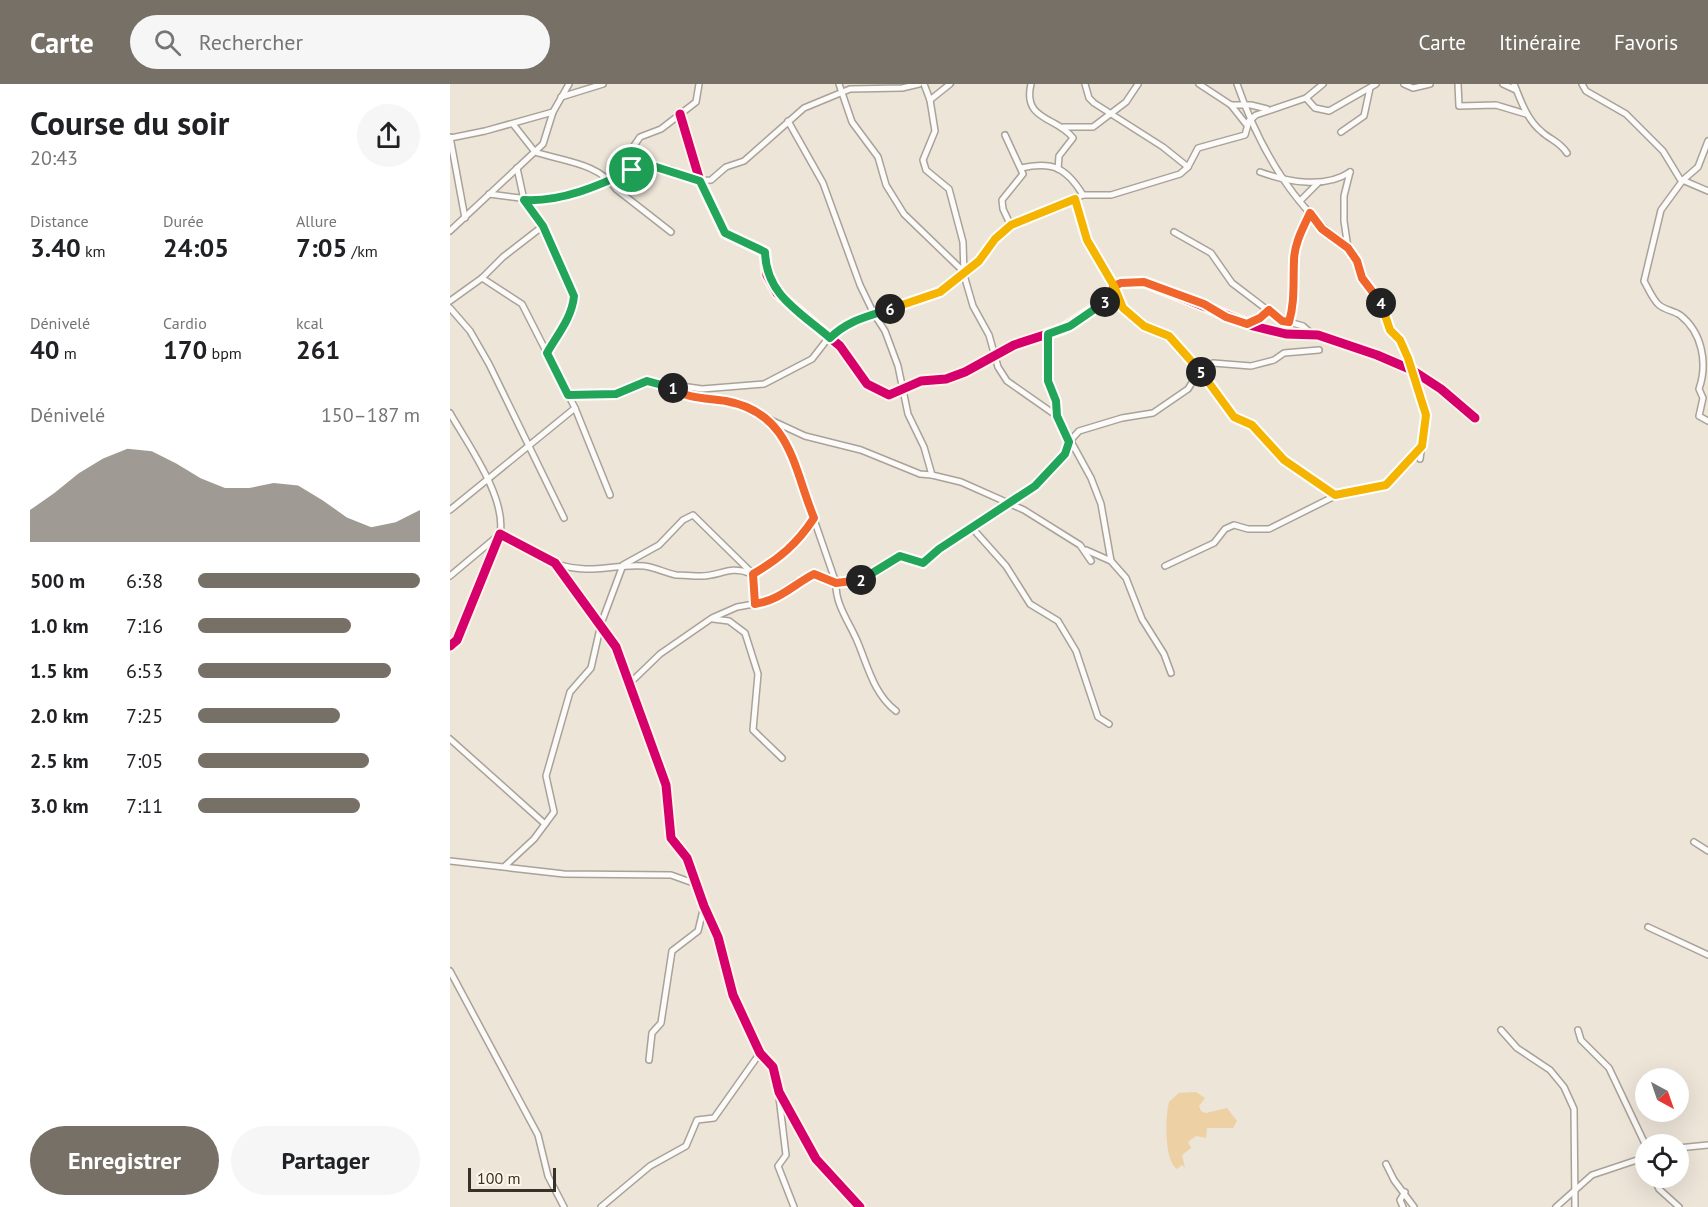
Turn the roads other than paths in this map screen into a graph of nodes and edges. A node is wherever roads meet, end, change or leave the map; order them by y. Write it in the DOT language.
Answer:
graph roads {
  1 [pos="569,84"];
  2 [pos="603,84"];
  3 [pos="699,84"];
  4 [pos="839,84"];
  5 [pos="919,84"];
  6 [pos="924,84"];
  7 [pos="950,84"];
  8 [pos="1031,84"];
  9 [pos="1085,84"];
  10 [pos="1138,84"];
  11 [pos="1199,84"];
  12 [pos="1237,84"];
  13 [pos="1321,84"];
  14 [pos="1404,84"];
  15 [pos="1430,84"];
  16 [pos="1458,84"];
  17 [pos="1503,84"];
  18 [pos="1582,84"];
  19 [pos="853,86"];
  20 [pos="1373,86"];
  21 [pos="1515,87"];
  22 [pos="843,91"];
  23 [pos="561,97"];
  24 [pos="1306,98"];
  25 [pos="930,100"];
  26 [pos="1231,105"];
  27 [pos="1244,105"];
  28 [pos="1269,109"];
  29 [pos="553,111"];
  30 [pos="680,114"];
  31 [pos="1111,114"];
  32 [pos="1526,114"];
  33 [pos="788,121"];
  34 [pos="1249,121"];
  35 [pos="513,124"];
  36 [pos="1063,127"];
  37 [pos="1341,132"];
  38 [pos="1005,135"];
  39 [pos="450,137"];
  40 [pos="1708,141"];
  41 [pos="535,152"];
  42 [pos="1567,153"];
  43 [pos="1188,167"];
  44 [pos="517,168"];
  45 [pos="1021,168"];
  46 [pos="1058,168"];
  47 [pos="632,170"];
  48 [pos="1260,172"];
  49 [pos="1282,178"];
  50 [pos="610,180"];
  51 [pos="1683,180"];
  52 [pos="700,181"];
  53 [pos="1318,183"];
  54 [pos="1708,191"];
  55 [pos="489,194"];
  56 [pos="1083,195"];
  57 [pos="1075,199"];
  58 [pos="524,200"];
  59 [pos="1300,201"];
  60 [pos="1310,213"];
  61 [pos="465,218"];
  62 [pos="1011,225"];
  63 [pos="543,226"];
  64 [pos="450,231"];
  65 [pos="671,232"];
  66 [pos="1174,232"];
  67 [pos="1348,248"];
  68 [pos="963,272"];
  69 [pos="482,278"];
  70 [pos="1114,286"];
  71 [pos="450,301"];
  72 [pos="450,308"];
  73 [pos="1269,310"];
  74 [pos="874,314"];
  75 [pos="1289,322"];
  76 [pos="1247,324"];
  77 [pos="1048,334"];
  78 [pos="1312,334"];
  79 [pos="830,338"];
  80 [pos="1319,350"];
  81 [pos="547,353"];
  82 [pos="994,356"];
  83 [pos="1200,370"];
  84 [pos="1412,370"];
  85 [pos="671,386"];
  86 [pos="903,390"];
  87 [pos="568,395"];
  88 [pos="575,408"];
  89 [pos="450,413"];
  90 [pos="1057,416"];
  91 [pos="1475,418"];
  92 [pos="1708,421"];
  93 [pos="774,424"];
  94 [pos="1069,442"];
  95 [pos="529,445"];
  96 [pos="1422,446"];
  97 [pos="1420,459"];
  98 [pos="932,475"];
  99 [pos="489,481"];
  100 [pos="610,495"];
  101 [pos="1335,495"];
  102 [pos="1009,504"];
  103 [pos="450,510"];
  104 [pos="564,518"];
  105 [pos="814,518"];
  106 [pos="973,529"];
  107 [pos="500,534"];
  108 [pos="1086,550"];
  109 [pos="1091,561"];
  110 [pos="1111,561"];
  111 [pos="555,563"];
  112 [pos="623,565"];
  113 [pos="1165,566"];
  114 [pos="753,574"];
  115 [pos="450,576"];
  116 [pos="836,583"];
  117 [pos="755,604"];
  118 [pos="712,618"];
  119 [pos="601,624"];
  120 [pos="450,646"];
  121 [pos="1171,673"];
  122 [pos="629,684"];
  123 [pos="896,711"];
  124 [pos="1109,724"];
  125 [pos="450,739"];
  126 [pos="782,758"];
  127 [pos="545,824"];
  128 [pos="1694,842"];
  129 [pos="1708,850"];
  130 [pos="450,861"];
  131 [pos="505,866"];
  132 [pos="696,884"];
  133 [pos="704,906"];
  134 [pos="1648,927"];
  135 [pos="1708,956"];
  136 [pos="450,971"];
  137 [pos="1578,1029"];
  138 [pos="1501,1030"];
  139 [pos="760,1053"];
  140 [pos="649,1060"];
  141 [pos="779,1092"];
  142 [pos="1640,1134"];
  143 [pos="1708,1145"];
  144 [pos="1689,1147"];
  145 [pos="1635,1161"];
  146 [pos="1386,1164"];
  147 [pos="1659,1188"];
  148 [pos="1575,1191"];
  149 [pos="1405,1192"];
  150 [pos="1672,1204"];
  151 [pos="564,1207"];
  152 [pos="601,1207"];
  153 [pos="794,1207"];
  154 [pos="860,1207"];
  155 [pos="1404,1207"];
  156 [pos="1414,1207"];
  157 [pos="1556,1207"];
  158 [pos="1575,1207"];
  159 [pos="1679,1207"];
  1 -- 23 [label="street"];
  2 -- 23 [label="street"];
  3 -- 30 [label="street"];
  4 -- 22 [label="street"];
  5 -- 19 [label="street"];
  6 -- 25 [label="street"];
  7 -- 25 [label="street"];
  8 -- 36 [label="street"];
  9 -- 31 [label="street"];
  10 -- 31 [label="street"];
  11 -- 26 [label="street"];
  12 -- 27 [label="street"];
  13 -- 24 [label="street"];
  14 -- 15 [label="street"];
  16 -- 32 [label="street"];
  17 -- 21 [label="street"];
  18 -- 51 [label="street"];
  19 -- 22 [label="street"];
  20 -- 24 [label="street"];
  20 -- 37 [label="street"];
  21 -- 32 [label="street"];
  22 -- 33 [label="street"];
  22 -- 68 [label="street"];
  23 -- 29 [label="street"];
  24 -- 28 [label="street"];
  25 -- 68 [label="street"];
  26 -- 27 [label="street"];
  26 -- 34 [label="street"];
  27 -- 28 [label="street"];
  27 -- 34 [label="street"];
  28 -- 34 [label="street"];
  29 -- 35 [label="street"];
  29 -- 41 [label="street"];
  30 -- 47 [label="street"];
  30 -- 52 [label="street"];
  31 -- 36 [label="street"];
  31 -- 43 [label="street"];
  32 -- 42 [label="street"];
  33 -- 52 [label="street"];
  33 -- 74 [label="street"];
  34 -- 43 [label="street"];
  34 -- 49 [label="street"];
  35 -- 39 [label="street"];
  35 -- 41 [label="street"];
  36 -- 46 [label="street"];
  38 -- 45 [label="street"];
  39 -- 61 [label="street"];
  40 -- 51 [label="street"];
  41 -- 44 [label="street"];
  41 -- 50 [label="street"];
  43 -- 56 [label="street"];
  44 -- 55 [label="street"];
  44 -- 58 [label="street"];
  45 -- 46 [label="street"];
  45 -- 62 [label="street"];
  46 -- 56 [label="street"];
  47 -- 50 [label="street"];
  47 -- 52 [label="street"];
  48 -- 49 [label="street"];
  49 -- 53 [label="street"];
  49 -- 59 [label="street"];
  50 -- 58 [label="street"];
  50 -- 65 [label="street"];
  51 -- 54 [label="street"];
  51 -- 92 [label="street"];
  52 -- 79 [label="street"];
  53 -- 59 [label="street"];
  53 -- 67 [label="street"];
  55 -- 58 [label="street"];
  55 -- 61 [label="street"];
  56 -- 57 [label="street"];
  57 -- 62 [label="street"];
  57 -- 70 [label="street"];
  58 -- 63 [label="street"];
  59 -- 60 [label="street"];
  60 -- 67 [label="street"];
  60 -- 75 [label="street"];
  61 -- 64 [label="street"];
  62 -- 68 [label="street"];
  63 -- 69 [label="street"];
  63 -- 81 [label="street"];
  66 -- 73 [label="street"];
  67 -- 84 [label="street"];
  68 -- 74 [label="street"];
  68 -- 82 [label="street"];
  69 -- 71 [label="street"];
  69 -- 81 [label="street"];
  70 -- 76 [label="street"];
  70 -- 77 [label="street"];
  70 -- 83 [label="street"];
  72 -- 95 [label="street"];
  73 -- 75 [label="street"];
  73 -- 76 [label="street"];
  74 -- 79 [label="street"];
  74 -- 86 [label="street"];
  75 -- 78 [label="street"];
  76 -- 78 [label="street"];
  77 -- 82 [label="street"];
  77 -- 90 [label="street"];
  78 -- 84 [label="street"];
  79 -- 85 [label="street"];
  79 -- 86 [label="street"];
  80 -- 83 [label="street"];
  81 -- 87 [label="street"];
  82 -- 86 [label="street"];
  82 -- 90 [label="street"];
  83 -- 94 [label="street"];
  83 -- 101 [label="street"];
  84 -- 91 [label="street"];
  84 -- 96 [label="street"];
  85 -- 87 [label="street"];
  85 -- 93 [label="street"];
  86 -- 98 [label="street"];
  87 -- 88 [label="street"];
  88 -- 95 [label="street"];
  88 -- 100 [label="street"];
  89 -- 99 [label="street"];
  90 -- 94 [label="street"];
  93 -- 98 [label="street"];
  93 -- 105 [label="street"];
  94 -- 102 [label="street"];
  94 -- 110 [label="street"];
  95 -- 99 [label="street"];
  95 -- 104 [label="street"];
  96 -- 97 [label="street"];
  96 -- 101 [label="street"];
  98 -- 102 [label="street"];
  99 -- 103 [label="street"];
  99 -- 107 [label="street"];
  101 -- 113 [label="street"];
  102 -- 106 [label="street"];
  102 -- 108 [label="street"];
  105 -- 114 [label="street"];
  105 -- 116 [label="street"];
  106 -- 116 [label="street"];
  106 -- 124 [label="street"];
  107 -- 111 [label="street"];
  107 -- 115 [label="street"];
  107 -- 120 [label="street"];
  108 -- 109 [label="street"];
  108 -- 110 [label="street"];
  110 -- 121 [label="street"];
  111 -- 112 [label="street"];
  111 -- 119 [label="street"];
  112 -- 114 [label="street"];
  112 -- 114 [label="street"];
  112 -- 119 [label="street"];
  114 -- 117 [label="street"];
  116 -- 117 [label="street"];
  116 -- 123 [label="street"];
  117 -- 118 [label="street"];
  118 -- 122 [label="street"];
  118 -- 126 [label="street"];
  119 -- 122 [label="street"];
  119 -- 127 [label="street"];
  122 -- 132 [label="street"];
  125 -- 127 [label="street"];
  127 -- 131 [label="street"];
  128 -- 129 [label="street"];
  130 -- 131 [label="street"];
  131 -- 132 [label="street"];
  132 -- 133 [label="street"];
  133 -- 139 [label="street"];
  133 -- 140 [label="street"];
  134 -- 135 [label="street"];
  136 -- 151 [label="street"];
  137 -- 142 [label="street"];
  138 -- 148 [label="street"];
  139 -- 141 [label="street"];
  139 -- 152 [label="street"];
  141 -- 153 [label="street"];
  141 -- 154 [label="street"];
  143 -- 144 [label="street"];
  145 -- 148 [label="street"];
  146 -- 149 [label="street"];
  147 -- 150 [label="street"];
  148 -- 157 [label="street"];
  148 -- 158 [label="street"];
  149 -- 155 [label="street"];
  149 -- 156 [label="street"];
  150 -- 159 [label="street"];
}
